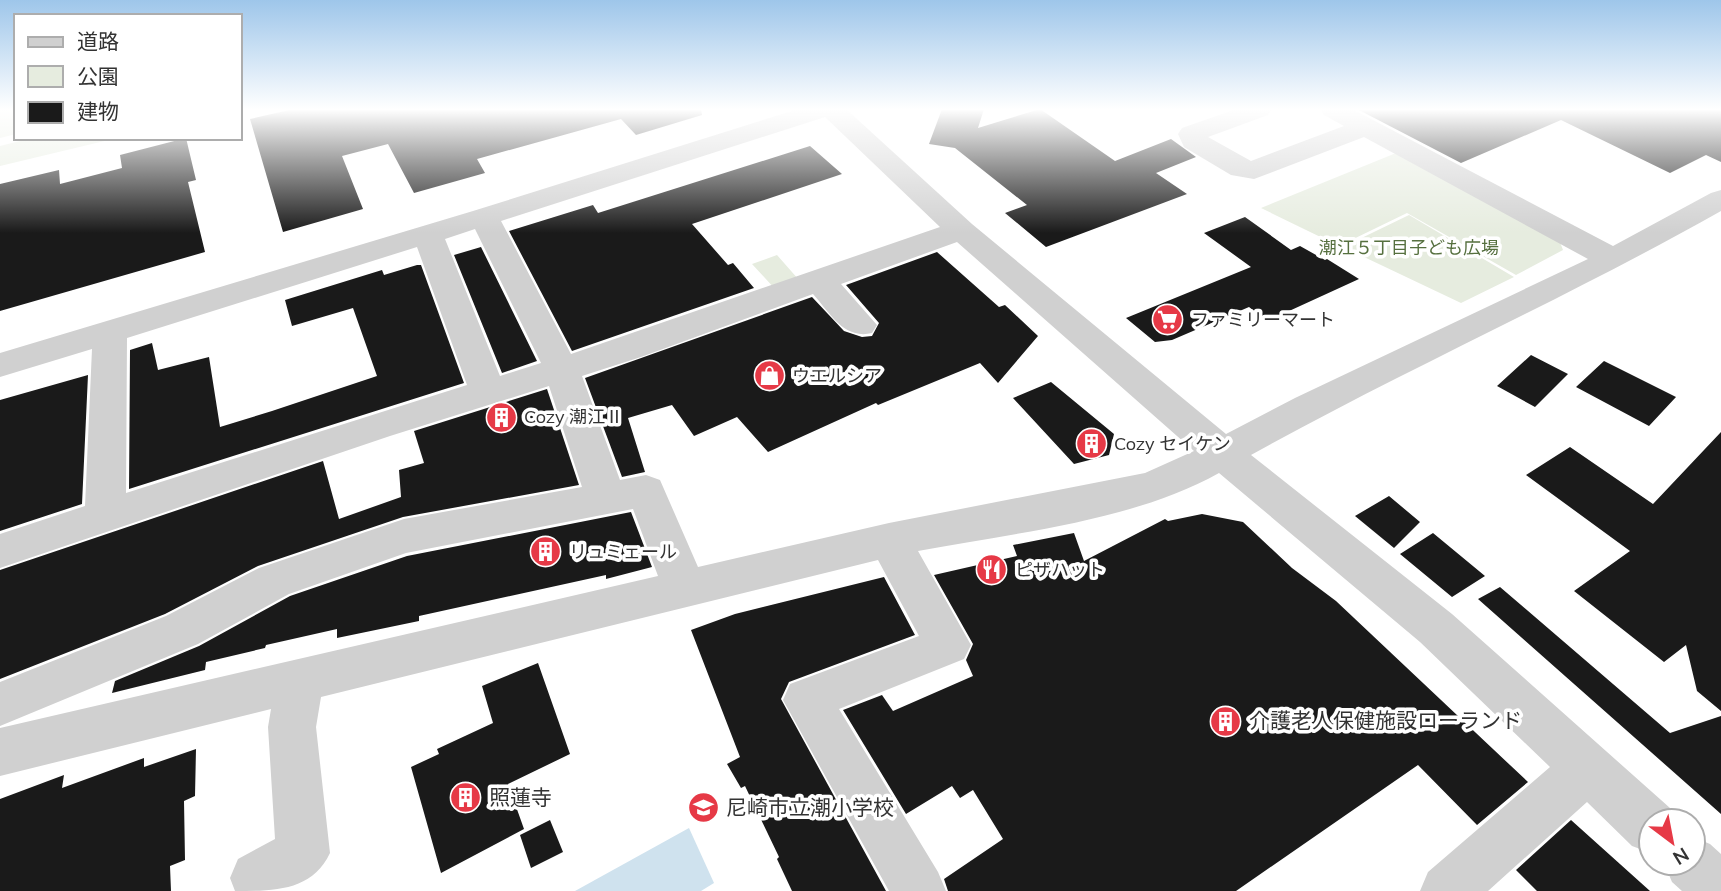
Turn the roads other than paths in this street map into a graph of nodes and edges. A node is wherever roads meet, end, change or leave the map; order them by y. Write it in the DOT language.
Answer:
graph roads {
  1 [pos="693,151"];
  2 [pos="876,151"];
  3 [pos="1210,151"];
  4 [pos="1304,151"];
  5 [pos="1409,151"];
  6 [pos="1721,199"];
  7 [pos="484,217"];
  8 [pos="961,230"];
  9 [pos="428,234"];
  10 [pos="1613,259"];
  11 [pos="818,280"];
  12 [pos="860,325"];
  13 [pos="110,332"];
  14 [pos="0,365"];
  15 [pos="562,369"];
  16 [pos="488,392"];
  17 [pos="1223,453"];
  18 [pos="606,498"];
  19 [pos="105,516"];
  20 [pos="889,540"];
  21 [pos="0,551"];
  22 [pos="683,588"];
  23 [pos="300,679"];
  24 [pos="0,704"];
  25 [pos="0,752"];
  26 [pos="1587,770"];
  27 [pos="1637,815"];
  28 [pos="1707,877"];
  29 [pos="257,878"];
  30 [pos="1721,890"];
  31 [pos="919,891"];
  32 [pos="1447,891"];
  1 -- 7 [label="street"];
  2 -- 8 [label="street"];
  3 -- 4 [label="street"];
  5 -- 10 [label="street"];
  6 -- 10 [label="street"];
  7 -- 9 [label="street"];
  7 -- 15 [label="street"];
  8 -- 11 [label="street"];
  8 -- 17 [label="street"];
  9 -- 13 [label="street"];
  9 -- 16 [label="street"];
  10 -- 17 [label="street"];
  11 -- 12 [label="street"];
  11 -- 15 [label="street"];
  13 -- 14 [label="street"];
  13 -- 19 [label="street"];
  15 -- 16 [label="street"];
  15 -- 18 [label="street"];
  16 -- 19 [label="street"];
  17 -- 20 [label="street"];
  17 -- 26 [label="street"];
  18 -- 22 [label="street"];
  18 -- 24 [label="street"];
  19 -- 21 [label="street"];
  20 -- 22 [label="street"];
  20 -- 31 [label="street"];
  22 -- 23 [label="street"];
  23 -- 25 [label="street"];
  23 -- 29 [label="street"];
  26 -- 27 [label="street"];
  26 -- 32 [label="street"];
  28 -- 30 [label="street"];
}
